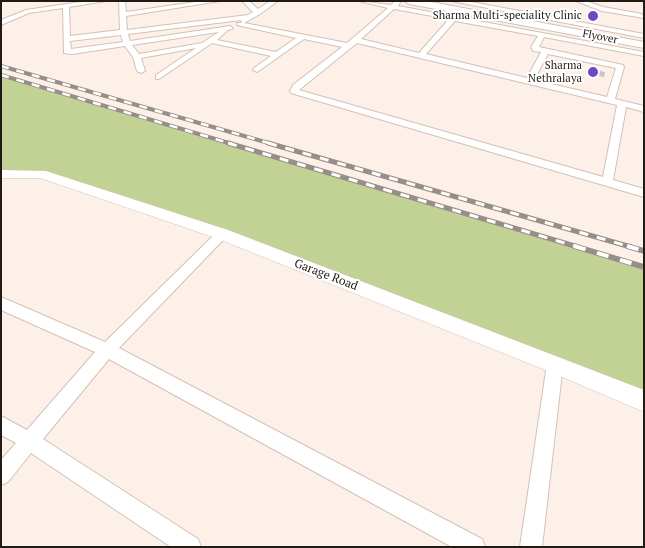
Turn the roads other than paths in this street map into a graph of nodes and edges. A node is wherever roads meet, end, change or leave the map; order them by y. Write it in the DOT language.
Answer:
graph roads {
  1 [pos="103,1"];
  2 [pos="122,1"];
  3 [pos="217,1"];
  4 [pos="245,1"];
  5 [pos="275,1"];
  6 [pos="362,1"];
  7 [pos="409,1"];
  8 [pos="426,1"];
  9 [pos="454,1"];
  10 [pos="396,3"];
  11 [pos="66,6"];
  12 [pos="579,10"];
  13 [pos="28,11"];
  14 [pos="1,14"];
  15 [pos="123,14"];
  16 [pos="255,15"];
  17 [pos="454,18"];
  18 [pos="643,18"];
  19 [pos="1,23"];
  20 [pos="239,24"];
  21 [pos="230,28"];
  22 [pos="124,31"];
  23 [pos="542,35"];
  24 [pos="302,37"];
  25 [pos="641,37"];
  26 [pos="66,39"];
  27 [pos="209,42"];
  28 [pos="352,43"];
  29 [pos="584,43"];
  30 [pos="128,45"];
  31 [pos="644,46"];
  32 [pos="546,51"];
  33 [pos="626,51"];
  34 [pos="644,54"];
  35 [pos="277,55"];
  36 [pos="420,56"];
  37 [pos="137,57"];
  38 [pos="580,58"];
  39 [pos="620,67"];
  40 [pos="141,70"];
  41 [pos="257,70"];
  42 [pos="159,77"];
  43 [pos="529,82"];
  44 [pos="610,101"];
  45 [pos="622,104"];
  46 [pos="644,109"];
  47 [pos="1,174"];
  48 [pos="607,183"];
  49 [pos="644,193"];
  50 [pos="222,234"];
  51 [pos="1,303"];
  52 [pos="107,350"];
  53 [pos="555,364"];
  54 [pos="644,401"];
  55 [pos="1,425"];
  56 [pos="30,442"];
  57 [pos="1,475"];
  58 [pos="190,547"];
  59 [pos="474,547"];
  60 [pos="531,547"];
  1 -- 11 [label="street"];
  2 -- 15 [label="street"];
  3 -- 15 [label="street"];
  4 -- 16 [label="street"];
  5 -- 16 [label="street"];
  6 -- 10 [label="street"];
  7 -- 31 [label="highway, Flyover"];
  8 -- 25 [label="highway, Flyover"];
  9 -- 12 [label="street"];
  10 -- 17 [label="street"];
  10 -- 28 [label="street"];
  10 -- 31 [label="street"];
  11 -- 13 [label="street"];
  11 -- 26 [label="street"];
  12 -- 18 [label="street"];
  12 -- 25 [label="street"];
  13 -- 14 [label="street"];
  13 -- 19 [label="street"];
  15 -- 22 [label="street"];
  16 -- 20 [label="street"];
  16 -- 22 [label="street"];
  17 -- 23 [label="street"];
  17 -- 36 [label="street"];
  18 -- 25 [label="street"];
  20 -- 21 [label="street"];
  20 -- 24 [label="street"];
  21 -- 27 [label="street"];
  21 -- 30 [label="street"];
  22 -- 26 [label="street"];
  22 -- 30 [label="street"];
  23 -- 29 [label="street"];
  23 -- 32 [label="street"];
  24 -- 28 [label="street"];
  24 -- 35 [label="street"];
  26 -- 30 [label="street"];
  27 -- 35 [label="street"];
  27 -- 37 [label="street"];
  27 -- 42 [label="street"];
  28 -- 36 [label="street"];
  28 -- 48 [label="street"];
  29 -- 33 [label="street"];
  29 -- 38 [label="street"];
  30 -- 37 [label="street"];
  32 -- 38 [label="street"];
  32 -- 43 [label="street"];
  33 -- 34 [label="street"];
  33 -- 39 [label="street"];
  35 -- 41 [label="street"];
  36 -- 43 [label="street"];
  37 -- 40 [label="street"];
  38 -- 39 [label="street"];
  39 -- 44 [label="street"];
  43 -- 44 [label="street"];
  44 -- 45 [label="street"];
  45 -- 46 [label="street"];
  45 -- 48 [label="street"];
  47 -- 50 [label="main road, Garage Road"];
  48 -- 49 [label="street"];
  50 -- 52 [label="street"];
  50 -- 53 [label="main road, Garage Road"];
  51 -- 52 [label="street"];
  52 -- 56 [label="street"];
  52 -- 59 [label="street"];
  53 -- 54 [label="main road, Garage Road"];
  53 -- 60 [label="street"];
  55 -- 56 [label="street"];
  56 -- 57 [label="street"];
  56 -- 58 [label="street"];
}
